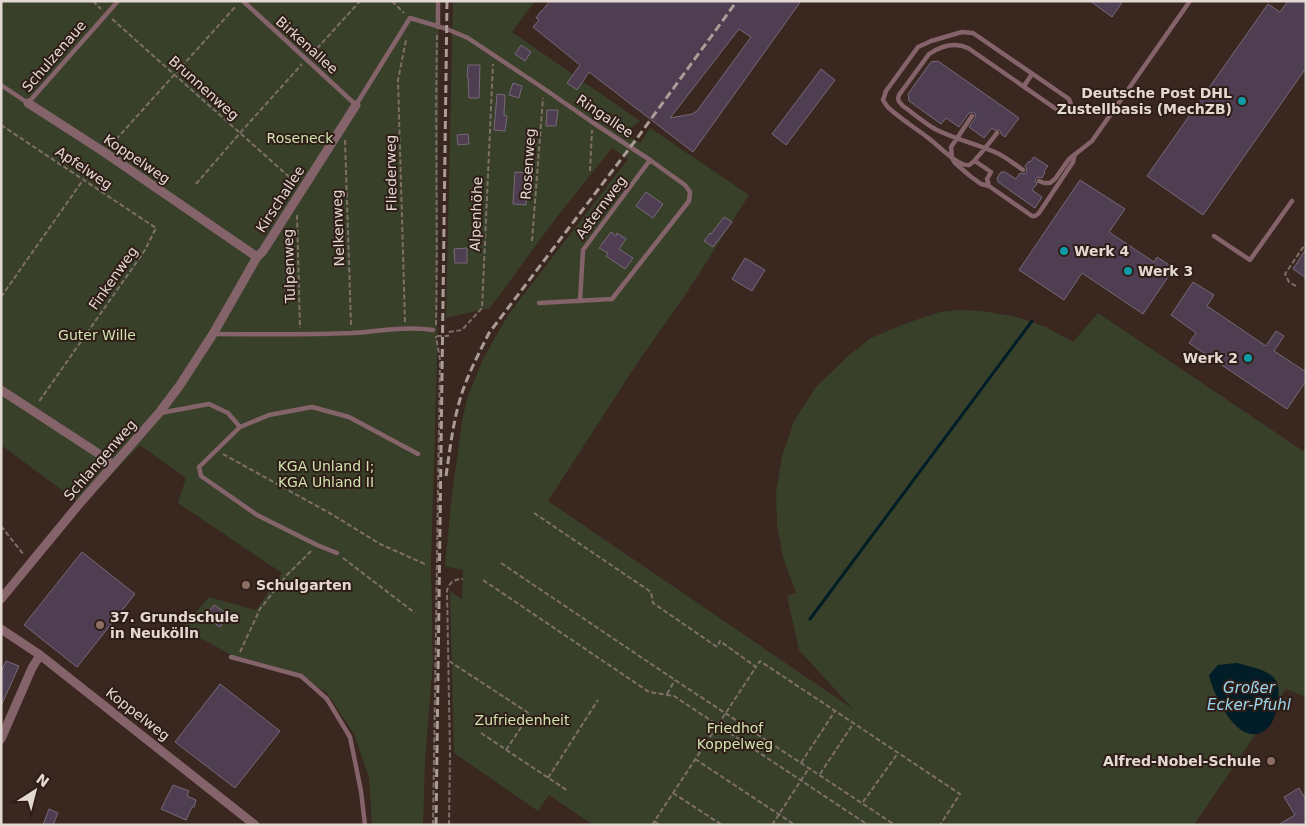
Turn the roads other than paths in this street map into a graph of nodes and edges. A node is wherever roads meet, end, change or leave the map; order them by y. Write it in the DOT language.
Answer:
graph roads {
  1 [pos="118,1"];
  2 [pos="242,1"];
  3 [pos="438,1"];
  4 [pos="1190,1"];
  5 [pos="438,27"];
  6 [pos="1032,74"];
  7 [pos="1,85"];
  8 [pos="1024,86"];
  9 [pos="28,103"];
  10 [pos="356,105"];
  11 [pos="972,116"];
  12 [pos="997,133"];
  13 [pos="957,138"];
  14 [pos="985,148"];
  15 [pos="1075,154"];
  16 [pos="952,158"];
  17 [pos="650,160"];
  18 [pos="974,161"];
  19 [pos="1023,170"];
  20 [pos="1039,181"];
  21 [pos="989,186"];
  22 [pos="1292,201"];
  23 [pos="1214,236"];
  24 [pos="257,257"];
  25 [pos="580,301"];
  26 [pos="539,304"];
  27 [pos="435,333"];
  28 [pos="213,334"];
  29 [pos="1,390"];
  30 [pos="158,413"];
  31 [pos="240,427"];
  32 [pos="418,454"];
  33 [pos="113,465"];
  34 [pos="337,553"];
  35 [pos="1,599"];
  36 [pos="1,629"];
  37 [pos="40,655"];
  38 [pos="230,657"];
  39 [pos="1,739"];
  40 [pos="255,825"];
  41 [pos="365,825"];
  1 -- 9 [label="lane, Schulzenaue"];
  2 -- 10 [label="lane, Birkenallee"];
  3 -- 5 [label="lane"];
  4 -- 15 [label="lane"];
  5 -- 10 [label="lane, Ringallee"];
  5 -- 17 [label="lane, Ringallee"];
  6 -- 8 [label="lane"];
  6 -- 8 [label="lane"];
  6 -- 16 [label="lane"];
  7 -- 9 [label="lane, Koppelweg"];
  8 -- 13 [label="lane"];
  9 -- 24 [label="street, Koppelweg"];
  10 -- 24 [label="street, Kirschallee"];
  11 -- 13 [label="lane"];
  12 -- 14 [label="lane"];
  13 -- 14 [label="lane"];
  13 -- 16 [label="lane"];
  14 -- 18 [label="lane"];
  14 -- 19 [label="lane"];
  15 -- 20 [label="lane"];
  15 -- 21 [label="lane"];
  16 -- 18 [label="lane"];
  16 -- 21 [label="lane"];
  17 -- 25 [label="lane, Asternweg"];
  17 -- 25 [label="lane, Ringallee"];
  18 -- 21 [label="lane"];
  22 -- 23 [label="lane"];
  24 -- 28 [label="street, Schlangenweg"];
  25 -- 26 [label="lane, Ringallee"];
  27 -- 28 [label="lane"];
  28 -- 30 [label="street, Schlangenweg"];
  29 -- 33 [label="street"];
  30 -- 31 [label="lane"];
  30 -- 33 [label="street, Schlangenweg"];
  31 -- 32 [label="lane"];
  31 -- 34 [label="lane"];
  33 -- 35 [label="street, Schlangenweg"];
  36 -- 37 [label="street, Koppelweg"];
  37 -- 39 [label="street"];
  37 -- 40 [label="street, Koppelweg"];
  38 -- 41 [label="lane"];
}
